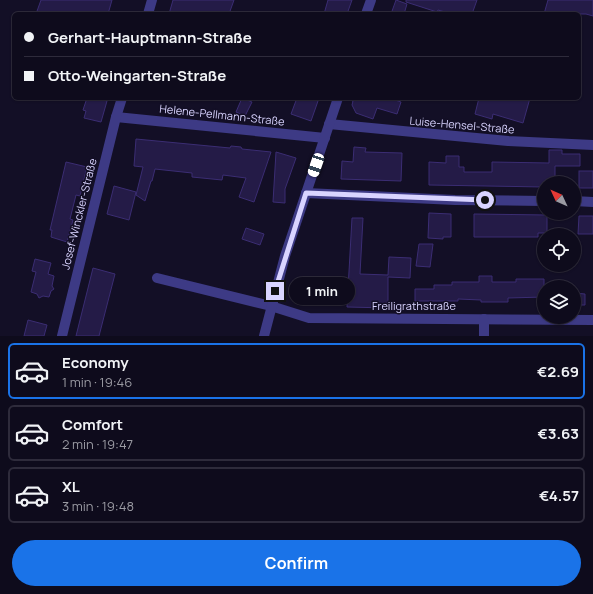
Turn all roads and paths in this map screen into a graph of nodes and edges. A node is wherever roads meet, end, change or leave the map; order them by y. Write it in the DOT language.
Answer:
graph roads {
  1 [pos="152,0"];
  2 [pos="370,0"];
  3 [pos="149,12"];
  4 [pos="367,12"];
  5 [pos="121,100"];
  6 [pos="337,100"];
  7 [pos="116,117"];
  8 [pos="329,124"];
  9 [pos="325,138"];
  10 [pos="593,145"];
  11 [pos="306,193"];
  12 [pos="537,201"];
  13 [pos="581,201"];
  14 [pos="593,202"];
  15 [pos="157,278"];
  16 [pos="271,306"];
  17 [pos="484,319"];
  18 [pos="593,320"];
  19 [pos="62,336"];
  20 [pos="264,336"];
  21 [pos="484,336"];
  1 -- 3 [label="street"];
  2 -- 4 [label="street"];
  5 -- 7 [label="street, Josef-Winckler-Straße"];
  6 -- 8 [label="street"];
  7 -- 9 [label="street, Helene-Pellmann-Straße"];
  7 -- 19 [label="street, Josef-Winckler-Straße"];
  8 -- 9 [label="street"];
  8 -- 10 [label="street, Luise-Hensel-Straße"];
  9 -- 11 [label="street"];
  11 -- 12 [label="street"];
  11 -- 16 [label="street"];
  13 -- 14 [label="street"];
  15 -- 16 [label="street, Freiligrathstraße"];
  16 -- 17 [label="street, Freiligrathstraße"];
  16 -- 20 [label="street"];
  17 -- 18 [label="street, Freiligrathstraße"];
  17 -- 21 [label="street"];
}
